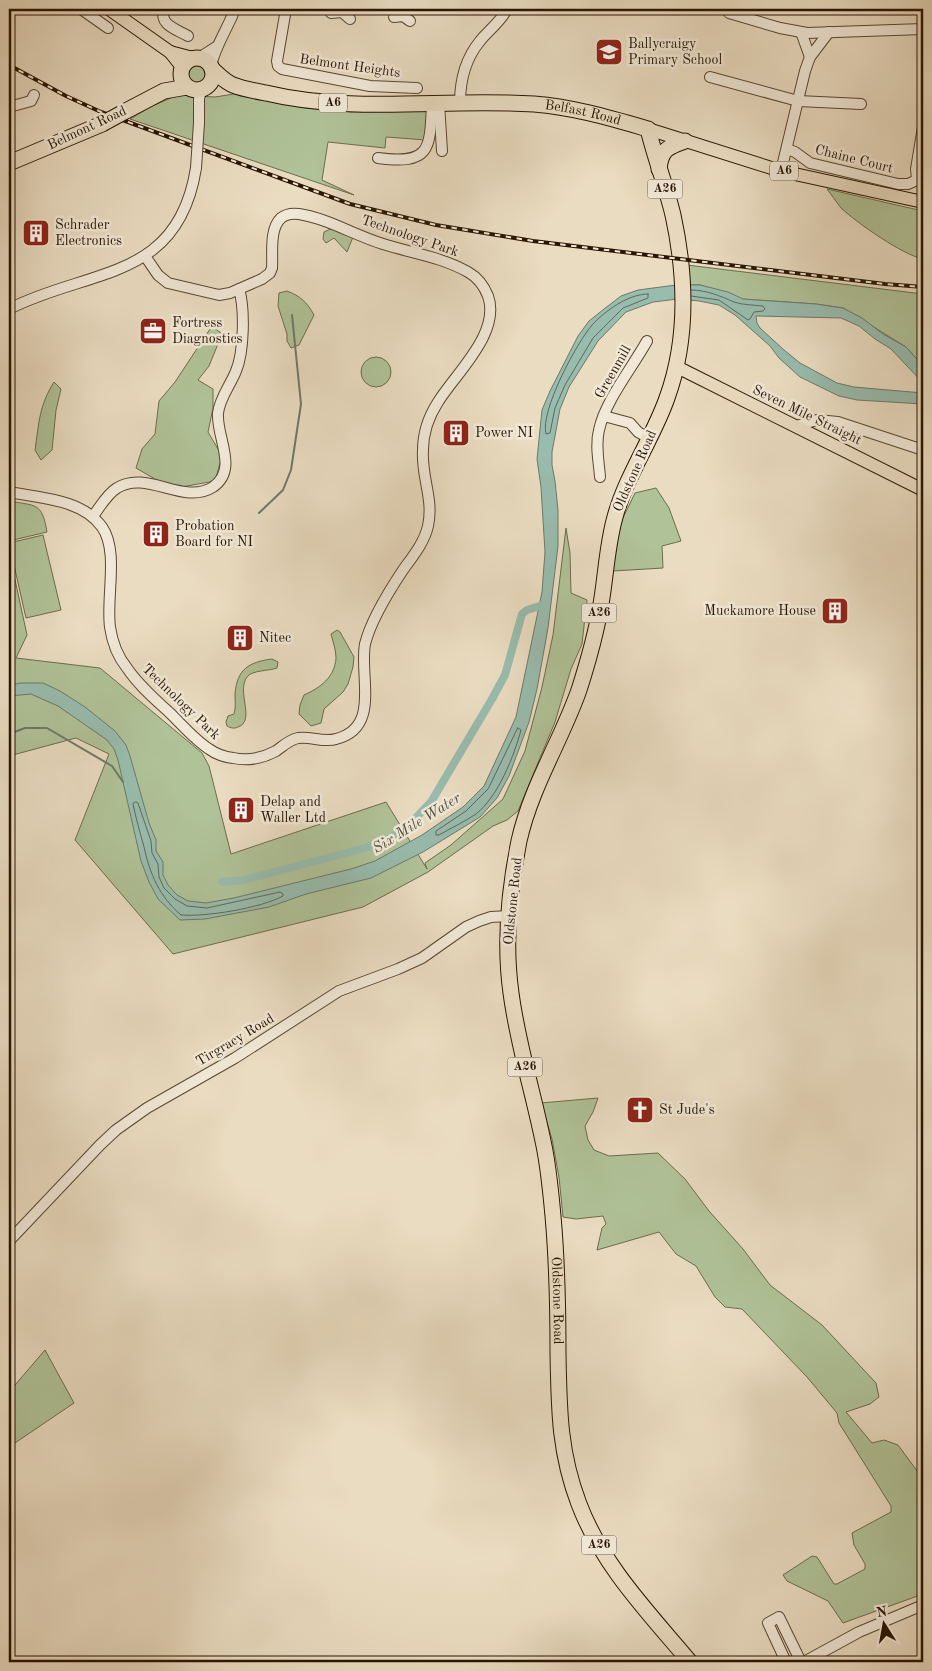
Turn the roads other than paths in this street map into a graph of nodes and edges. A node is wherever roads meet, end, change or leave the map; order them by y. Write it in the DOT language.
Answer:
graph roads {
  1 [pos="81,9"];
  2 [pos="164,9"];
  3 [pos="235,9"];
  4 [pos="286,9"];
  5 [pos="114,10"];
  6 [pos="506,11"];
  7 [pos="729,14"];
  8 [pos="108,28"];
  9 [pos="923,29"];
  10 [pos="801,32"];
  11 [pos="829,32"];
  12 [pos="188,36"];
  13 [pos="810,57"];
  14 [pos="196,65"];
  15 [pos="408,76"];
  16 [pos="710,77"];
  17 [pos="233,85"];
  18 [pos="164,91"];
  19 [pos="198,91"];
  20 [pos="798,101"];
  21 [pos="33,102"];
  22 [pos="436,103"];
  23 [pos="460,103"];
  24 [pos="861,104"];
  25 [pos="9,107"];
  26 [pos="923,127"];
  27 [pos="648,129"];
  28 [pos="685,141"];
  29 [pos="786,150"];
  30 [pos="442,151"];
  31 [pos="378,158"];
  32 [pos="9,163"];
  33 [pos="659,169"];
  34 [pos="781,171"];
  35 [pos="920,182"];
  36 [pos="923,202"];
  37 [pos="145,256"];
  38 [pos="239,289"];
  39 [pos="9,309"];
  40 [pos="646,341"];
  41 [pos="677,367"];
  42 [pos="604,416"];
  43 [pos="796,426"];
  44 [pos="650,439"];
  45 [pos="923,450"];
  46 [pos="600,477"];
  47 [pos="923,490"];
  48 [pos="9,492"];
  49 [pos="92,516"];
  50 [pos="509,916"];
  51 [pos="9,1241"];
  52 [pos="923,1605"];
  53 [pos="690,1662"];
  54 [pos="786,1662"];
  55 [pos="800,1662"];
  56 [pos="804,1662"];
  1 -- 8 [label="street"];
  2 -- 12 [label="street"];
  3 -- 14 [label="street"];
  4 -- 15 [label="street, Belmont Heights"];
  5 -- 14 [label="main road, Belfast Road"];
  6 -- 23 [label="street"];
  7 -- 10 [label="street"];
  9 -- 11 [label="street"];
  10 -- 11 [label="street"];
  10 -- 13 [label="street"];
  11 -- 13 [label="street"];
  13 -- 20 [label="street"];
  14 -- 17 [label="highway, Belfast Road / A6"];
  14 -- 18 [label="highway, Belmont Road / A6"];
  14 -- 19 [label="highway"];
  14 -- 19 [label="highway"];
  16 -- 20 [label="street"];
  17 -- 19 [label="highway, Belfast Road / A6"];
  17 -- 22 [label="highway, Belfast Road / A6"];
  18 -- 19 [label="highway, Belmont Road / A6"];
  18 -- 32 [label="highway, Belmont Road / A6, bridge"];
  19 -- 37 [label="street, bridge"];
  20 -- 24 [label="street"];
  20 -- 29 [label="street"];
  21 -- 25 [label="street"];
  22 -- 23 [label="highway, Belfast Road / A6"];
  22 -- 30 [label="street"];
  22 -- 31 [label="street"];
  23 -- 27 [label="highway, Belfast Road / A6"];
  26 -- 35 [label="street"];
  27 -- 28 [label="main road, Belfast Road / A6"];
  27 -- 33 [label="highway, Oldstone Road / A26"];
  28 -- 33 [label="highway"];
  28 -- 34 [label="main road, Belfast Road / A6"];
  29 -- 34 [label="street"];
  29 -- 35 [label="street, Chaine Court"];
  33 -- 41 [label="highway, Oldstone Road / A26"];
  34 -- 36 [label="main road, Belfast Road / A6"];
  37 -- 38 [label="street, Technology Park"];
  37 -- 39 [label="street"];
  38 -- 49 [label="street"];
  38 -- 49 [label="street, Technology Park"];
  40 -- 42 [label="street, Greenmill"];
  41 -- 43 [label="main road, Seven Mile Straight"];
  41 -- 44 [label="highway, Oldstone Road / A26"];
  42 -- 44 [label="street, Greenmill"];
  42 -- 46 [label="street, Greenmill"];
  43 -- 45 [label="street"];
  43 -- 47 [label="main road, Seven Mile Straight"];
  44 -- 50 [label="highway, Oldstone Road / A26"];
  48 -- 49 [label="street, Technology Park"];
  50 -- 51 [label="street, Tirgracy Road"];
  50 -- 53 [label="highway, Oldstone Road / A26"];
  52 -- 56 [label="street"];
  54 -- 55 [label="street"];
}
